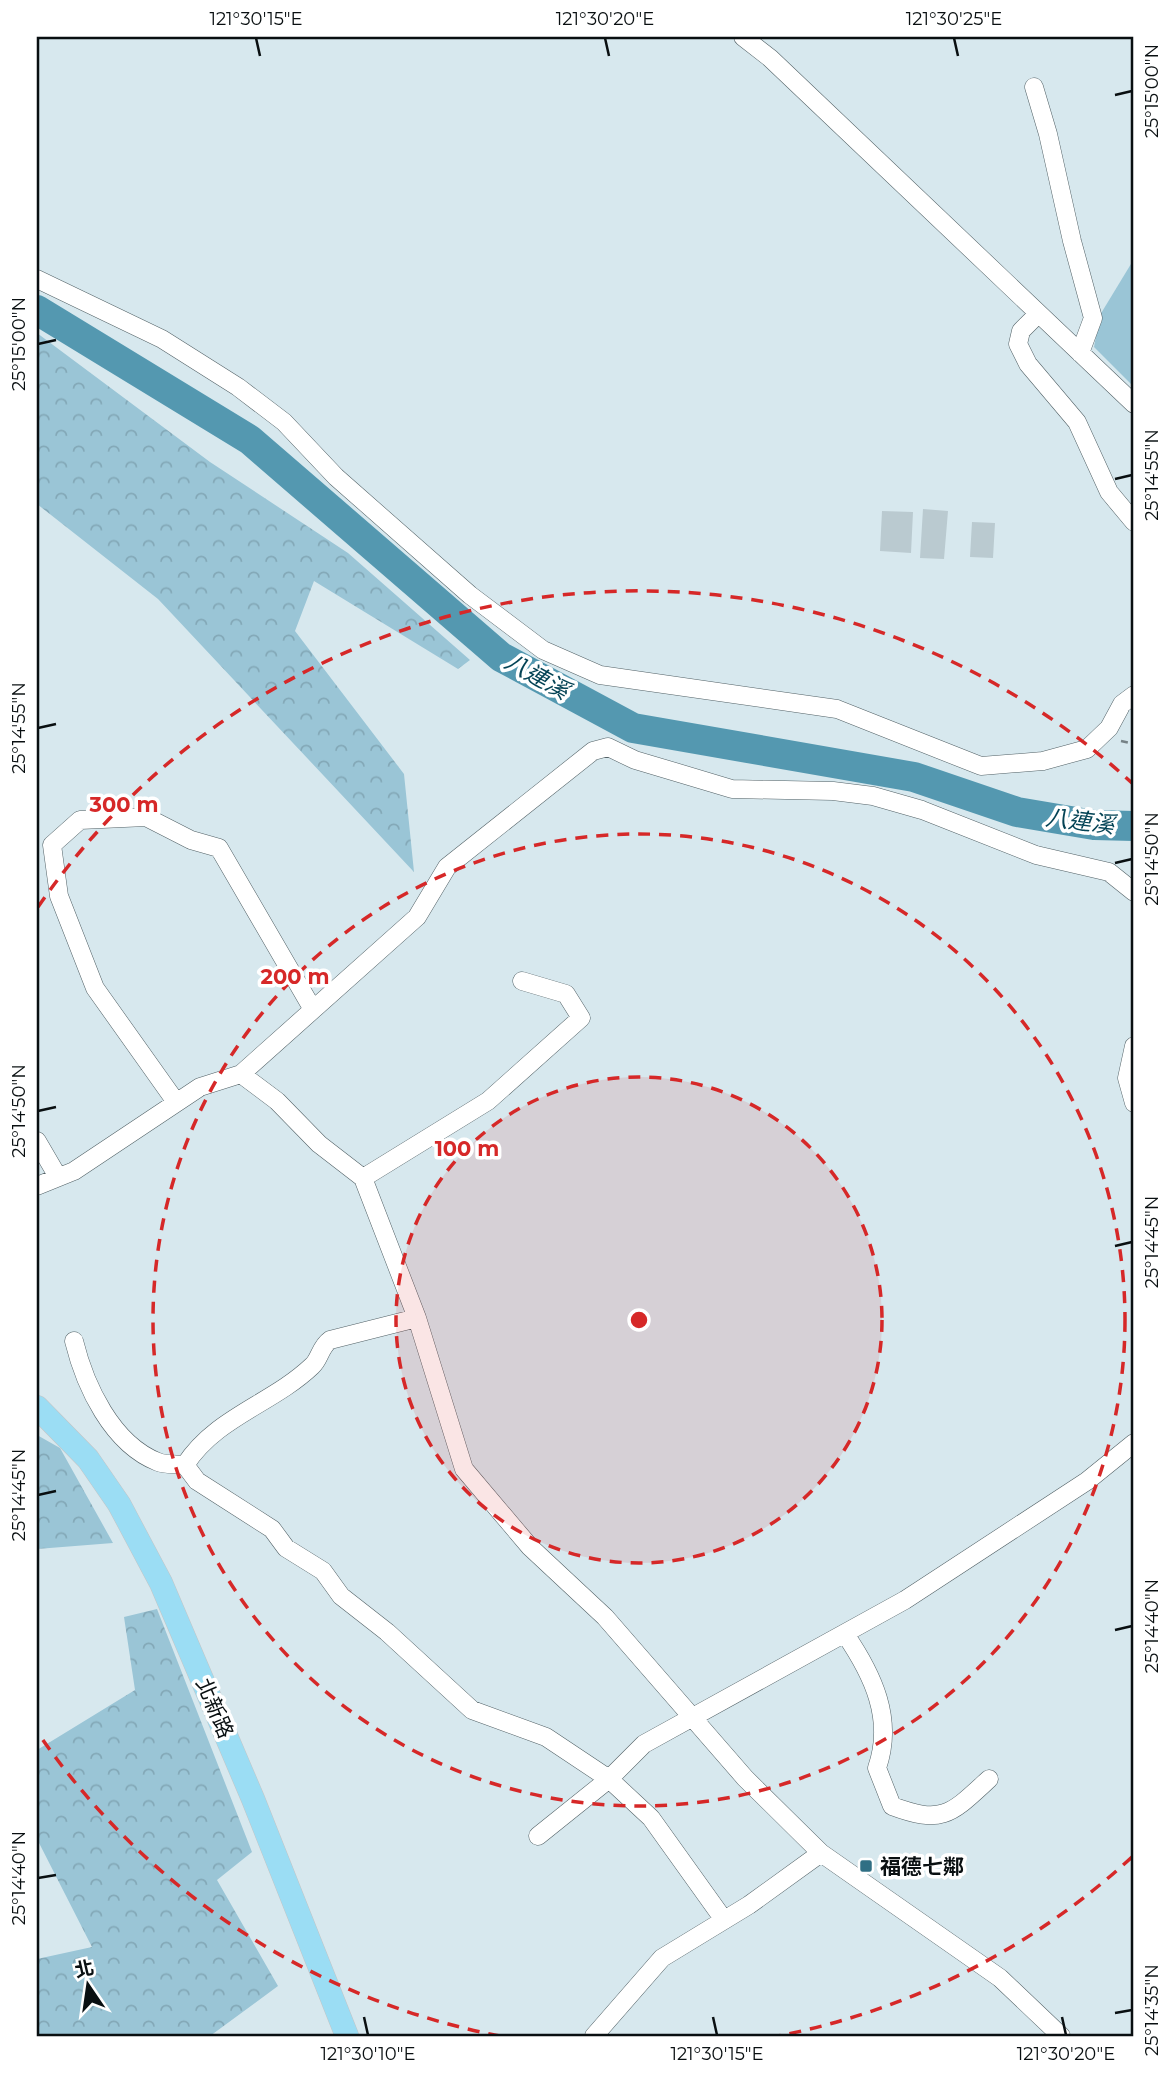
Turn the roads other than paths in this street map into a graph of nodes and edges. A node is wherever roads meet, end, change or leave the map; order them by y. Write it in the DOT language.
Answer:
graph roads {
  1 [pos="743,37"];
  2 [pos="1034,87"];
  3 [pos="37,279"];
  4 [pos="1038,314"];
  5 [pos="1080,353"];
  6 [pos="1134,404"];
  7 [pos="1134,522"];
  8 [pos="1134,695"];
  9 [pos="1134,892"];
  10 [pos="522,981"];
  11 [pos="312,1008"];
  12 [pos="1134,1046"];
  13 [pos="242,1074"];
  14 [pos="176,1102"];
  15 [pos="1134,1103"];
  16 [pos="37,1141"];
  17 [pos="58,1177"];
  18 [pos="363,1178"];
  19 [pos="37,1186"];
  20 [pos="417,1318"];
  21 [pos="74,1341"];
  22 [pos="37,1407"];
  23 [pos="1134,1443"];
  24 [pos="185,1465"];
  25 [pos="845,1634"];
  26 [pos="693,1716"];
  27 [pos="609,1779"];
  28 [pos="989,1779"];
  29 [pos="538,1836"];
  30 [pos="821,1853"];
  31 [pos="724,1920"];
  32 [pos="347,2036"];
  33 [pos="594,2036"];
  34 [pos="1061,2036"];
  1 -- 4 [label="street"];
  2 -- 5 [label="street"];
  3 -- 8 [label="street"];
  4 -- 5 [label="street"];
  4 -- 7 [label="street"];
  5 -- 6 [label="street"];
  9 -- 11 [label="street"];
  10 -- 18 [label="street"];
  11 -- 13 [label="street"];
  11 -- 14 [label="street"];
  12 -- 15 [label="street"];
  13 -- 14 [label="street"];
  13 -- 18 [label="street"];
  14 -- 17 [label="street"];
  16 -- 17 [label="street"];
  17 -- 19 [label="street"];
  18 -- 20 [label="street"];
  20 -- 24 [label="street"];
  20 -- 26 [label="street"];
  21 -- 24 [label="street"];
  22 -- 32 [label="main road, 北新路"];
  23 -- 25 [label="street"];
  24 -- 27 [label="street"];
  25 -- 26 [label="street"];
  25 -- 28 [label="street"];
  26 -- 27 [label="street"];
  26 -- 30 [label="street"];
  27 -- 29 [label="street"];
  27 -- 31 [label="street"];
  30 -- 31 [label="street"];
  30 -- 34 [label="street"];
  31 -- 33 [label="street"];
}
